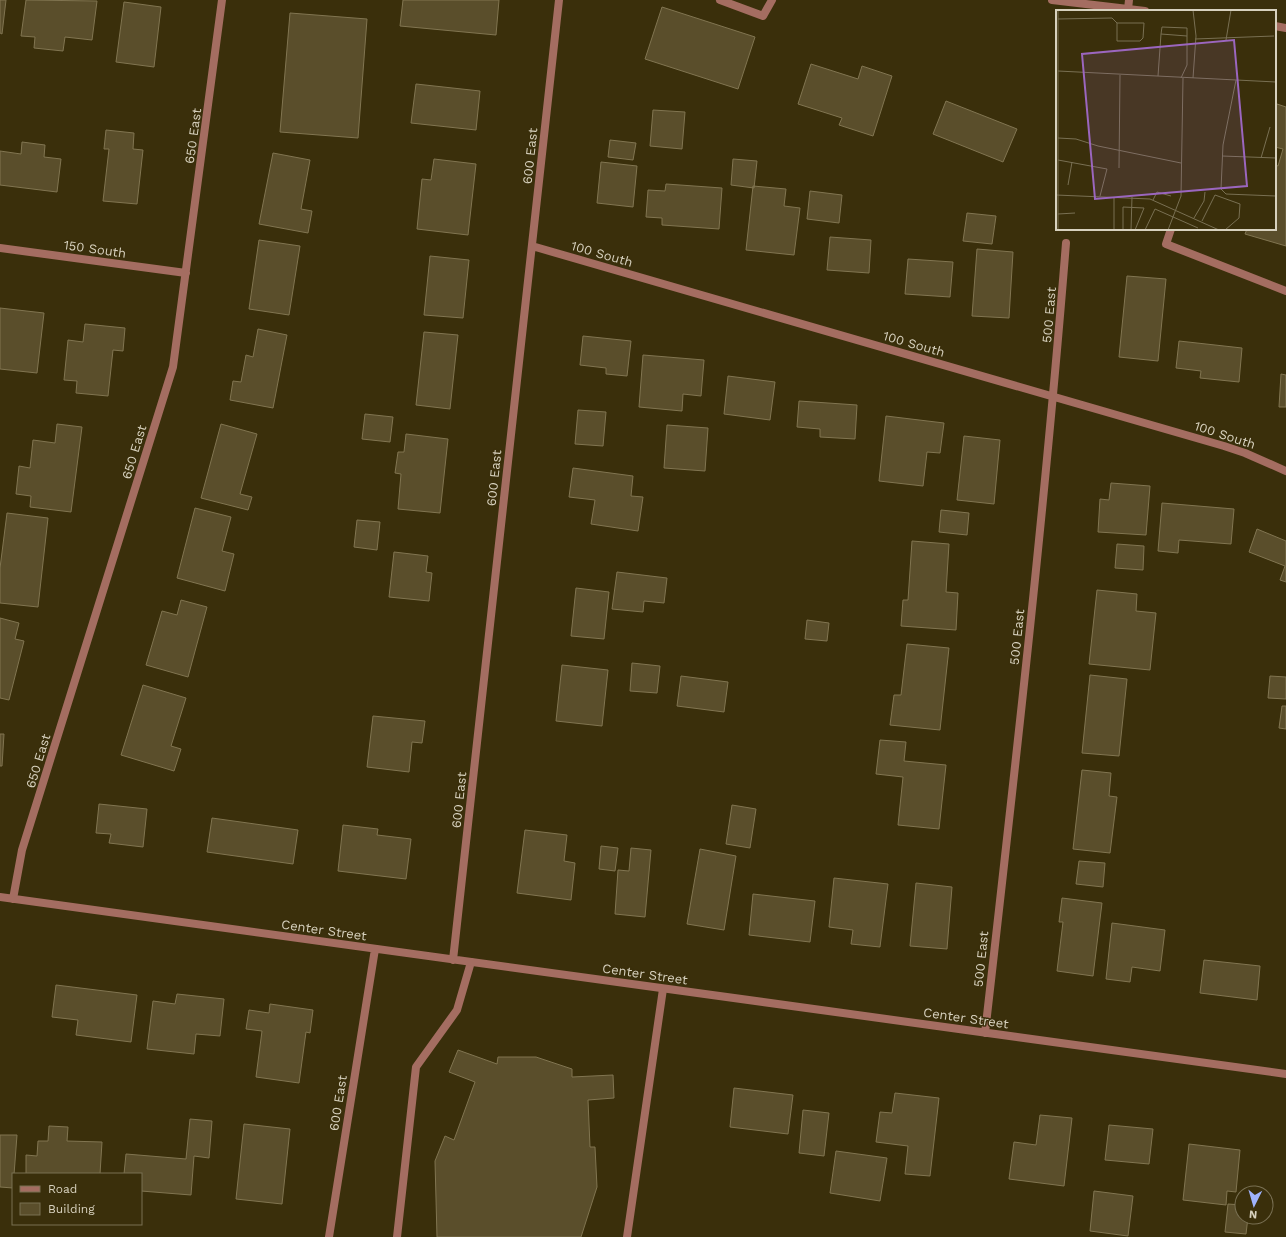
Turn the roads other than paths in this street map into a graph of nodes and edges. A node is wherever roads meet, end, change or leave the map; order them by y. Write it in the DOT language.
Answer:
graph roads {
  1 [pos="222,0"];
  2 [pos="559,0"];
  3 [pos="720,0"];
  4 [pos="772,0"];
  5 [pos="1052,0"];
  6 [pos="1129,0"];
  7 [pos="1128,9"];
  8 [pos="1136,10"];
  9 [pos="1276,26"];
  10 [pos="1286,28"];
  11 [pos="1171,230"];
  12 [pos="1066,243"];
  13 [pos="532,246"];
  14 [pos="0,248"];
  15 [pos="186,273"];
  16 [pos="1286,291"];
  17 [pos="1054,397"];
  18 [pos="1286,471"];
  19 [pos="0,897"];
  20 [pos="13,899"];
  21 [pos="375,949"];
  22 [pos="453,960"];
  23 [pos="471,962"];
  24 [pos="663,989"];
  25 [pos="985,1033"];
  26 [pos="1286,1074"];
  27 [pos="329,1237"];
  28 [pos="397,1237"];
  29 [pos="627,1237"];
  1 -- 15 [label="street, 650 East"];
  2 -- 13 [label="street, 600 East"];
  3 -- 4 [label="street"];
  5 -- 7 [label="street"];
  6 -- 7 [label="street"];
  7 -- 8 [label="street"];
  9 -- 10 [label="street"];
  11 -- 16 [label="street"];
  12 -- 17 [label="street, 500 East"];
  13 -- 17 [label="street, 100 South"];
  13 -- 22 [label="street, 600 East"];
  14 -- 15 [label="street, 150 South"];
  15 -- 20 [label="street, 650 East"];
  17 -- 18 [label="street, 100 South"];
  17 -- 25 [label="street, 500 East"];
  19 -- 20 [label="street, Center Street"];
  20 -- 21 [label="street, Center Street"];
  21 -- 22 [label="street, Center Street"];
  21 -- 27 [label="street, 600 East"];
  22 -- 23 [label="street, Center Street"];
  23 -- 24 [label="street, Center Street"];
  23 -- 28 [label="street"];
  24 -- 25 [label="street, Center Street"];
  24 -- 29 [label="street"];
  25 -- 26 [label="street, Center Street"];
}
